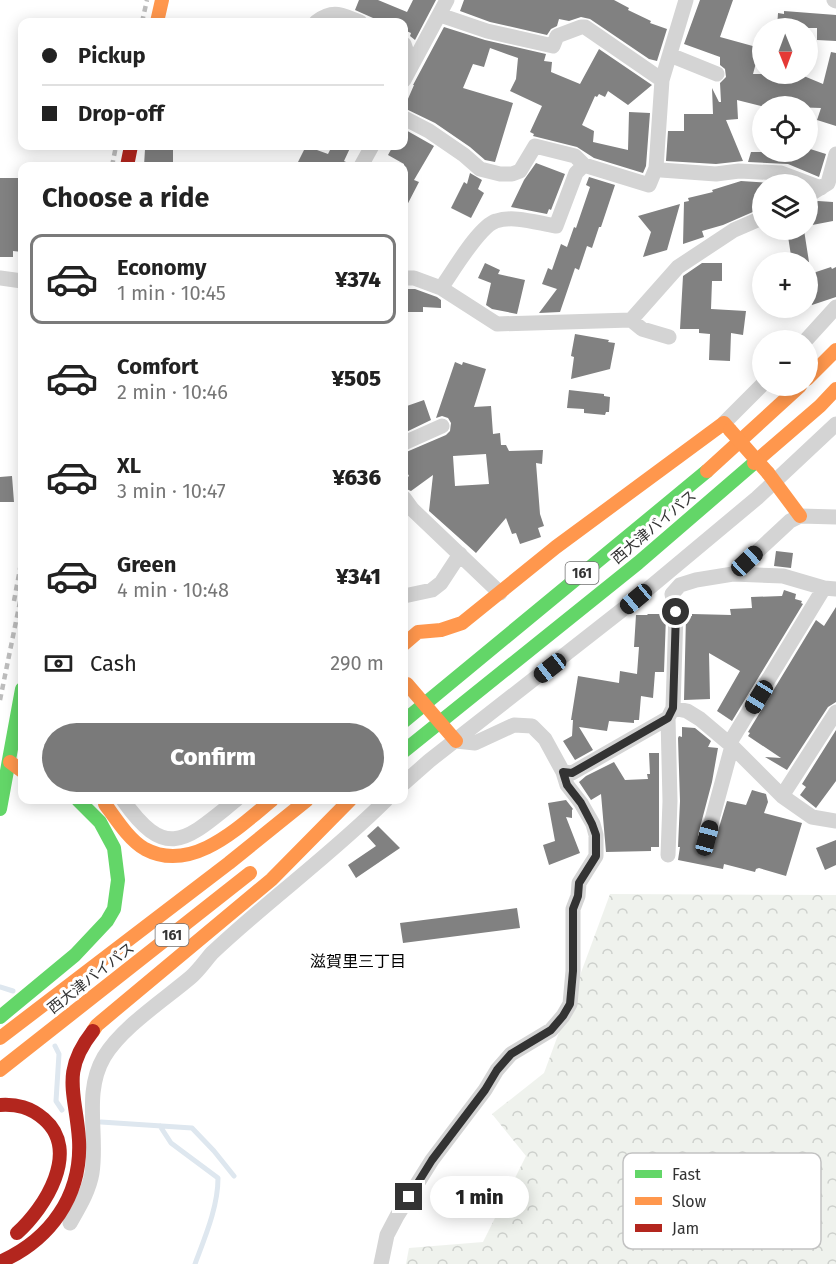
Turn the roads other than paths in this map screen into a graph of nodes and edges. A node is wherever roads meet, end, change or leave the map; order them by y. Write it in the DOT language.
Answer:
graph roads {
  1 [pos="162,0"];
  2 [pos="447,0"];
  3 [pos="686,0"];
  4 [pos="440,15"];
  5 [pos="158,18"];
  6 [pos="322,18"];
  7 [pos="350,18"];
  8 [pos="408,55"];
  9 [pos="670,55"];
  10 [pos="411,64"];
  11 [pos="408,71"];
  12 [pos="717,74"];
  13 [pos="662,80"];
  14 [pos="408,120"];
  15 [pos="836,154"];
  16 [pos="584,165"];
  17 [pos="656,168"];
  18 [pos="828,187"];
  19 [pos="752,222"];
  20 [pos="0,278"];
  21 [pos="408,278"];
  22 [pos="18,280"];
  23 [pos="441,288"];
  24 [pos="836,307"];
  25 [pos="631,320"];
  26 [pos="815,330"];
  27 [pos="669,337"];
  28 [pos="836,350"];
  29 [pos="818,368"];
  30 [pos="836,389"];
  31 [pos="753,396"];
  32 [pos="790,396"];
  33 [pos="836,424"];
  34 [pos="442,426"];
  35 [pos="727,426"];
  36 [pos="408,441"];
  37 [pos="772,477"];
  38 [pos="408,504"];
  39 [pos="800,516"];
  40 [pos="836,517"];
  41 [pos="624,538"];
  42 [pos="460,554"];
  43 [pos="572,566"];
  44 [pos="733,574"];
  45 [pos="830,589"];
  46 [pos="500,593"];
  47 [pos="672,594"];
  48 [pos="408,595"];
  49 [pos="636,599"];
  50 [pos="408,641"];
  51 [pos="408,684"];
  52 [pos="836,712"];
  53 [pos="671,713"];
  54 [pos="408,718"];
  55 [pos="18,738"];
  56 [pos="456,741"];
  57 [pos="731,745"];
  58 [pos="408,748"];
  59 [pos="16,762"];
  60 [pos="563,772"];
  61 [pos="408,780"];
  62 [pos="782,796"];
  63 [pos="83,804"];
  64 [pos="105,804"];
  65 [pos="126,804"];
  66 [pos="231,804"];
  67 [pos="267,804"];
  68 [pos="302,804"];
  69 [pos="338,804"];
  70 [pos="346,804"];
  71 [pos="382,804"];
  72 [pos="0,809"];
  73 [pos="836,820"];
  74 [pos="707,838"];
  75 [pos="288,843"];
  76 [pos="668,855"];
  77 [pos="260,865"];
  78 [pos="0,1017"];
  79 [pos="0,1038"];
  80 [pos="0,1070"];
  81 [pos="0,1105"];
  82 [pos="4,1242"];
  83 [pos="36,1258"];
  84 [pos="0,1262"];
  85 [pos="381,1264"];
  1 -- 5 [label="main road"];
  2 -- 4 [label="street"];
  3 -- 9 [label="street"];
  4 -- 10 [label="street"];
  4 -- 13 [label="street"];
  6 -- 7 [label="street"];
  8 -- 10 [label="street"];
  9 -- 12 [label="street"];
  9 -- 13 [label="street"];
  10 -- 11 [label="street"];
  13 -- 17 [label="street"];
  14 -- 16 [label="street"];
  15 -- 18 [label="street"];
  16 -- 17 [label="street"];
  16 -- 23 [label="street"];
  17 -- 18 [label="street"];
  19 -- 25 [label="street"];
  20 -- 22 [label="street"];
  21 -- 23 [label="street"];
  23 -- 25 [label="street"];
  24 -- 26 [label="street"];
  25 -- 27 [label="street"];
  28 -- 29 [label="main road"];
  30 -- 58 [label="main road, 西大津バイパス / 161"];
  31 -- 35 [label="street"];
  32 -- 41 [label="main road, 西大津バイパス / 161"];
  33 -- 37 [label="street"];
  34 -- 36 [label="street"];
  35 -- 37 [label="main road, bridge"];
  35 -- 46 [label="main road"];
  37 -- 39 [label="main road"];
  37 -- 49 [label="street"];
  38 -- 42 [label="street"];
  39 -- 40 [label="street"];
  39 -- 44 [label="street"];
  41 -- 43 [label="main road"];
  41 -- 54 [label="main road, 西大津バイパス / 161"];
  42 -- 46 [label="street"];
  42 -- 48 [label="street"];
  44 -- 45 [label="street"];
  44 -- 47 [label="street"];
  45 -- 57 [label="street"];
  46 -- 50 [label="main road"];
  47 -- 49 [label="street"];
  47 -- 53 [label="street"];
  49 -- 56 [label="street"];
  51 -- 56 [label="main road, bridge"];
  52 -- 62 [label="street"];
  53 -- 57 [label="street"];
  53 -- 60 [label="street"];
  53 -- 76 [label="street"];
  55 -- 59 [label="main road"];
  56 -- 60 [label="street"];
  56 -- 61 [label="street"];
  57 -- 62 [label="street"];
  57 -- 74 [label="street"];
  59 -- 72 [label="main road"];
  60 -- 85 [label="street"];
  62 -- 73 [label="street"];
  63 -- 78 [label="main road"];
  64 -- 67 [label="main road"];
  65 -- 66 [label="street"];
  68 -- 79 [label="main road, 西大津バイパス / 161"];
  69 -- 75 [label="main road"];
  70 -- 84 [label="main road"];
  71 -- 83 [label="street"];
  77 -- 80 [label="main road, 西大津バイパス / 161"];
  81 -- 82 [label="main road"];
}
